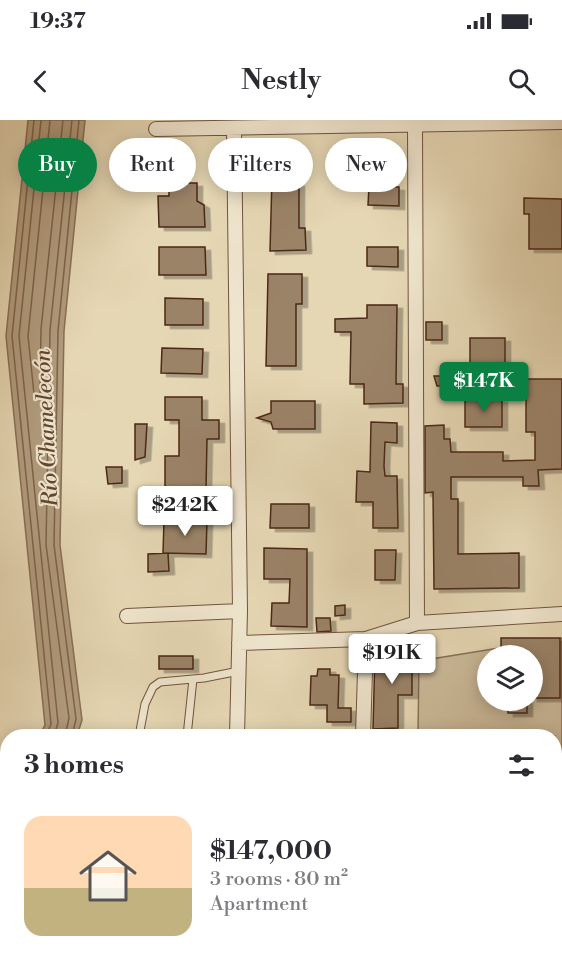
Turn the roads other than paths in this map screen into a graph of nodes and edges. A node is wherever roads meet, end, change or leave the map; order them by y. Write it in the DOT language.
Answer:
graph roads {
  1 [pos="562,122"];
  2 [pos="389,123"];
  3 [pos="415,125"];
  4 [pos="234,128"];
  5 [pos="156,129"];
  6 [pos="240,611"];
  7 [pos="562,615"];
  8 [pos="127,616"];
  9 [pos="417,623"];
  10 [pos="366,639"];
  11 [pos="239,643"];
  12 [pos="238,671"];
  13 [pos="193,679"];
  14 [pos="140,729"];
  15 [pos="188,729"];
  16 [pos="237,729"];
  17 [pos="363,729"];
  1 -- 3 [label="street"];
  2 -- 3 [label="street"];
  2 -- 4 [label="street"];
  3 -- 9 [label="street"];
  4 -- 5 [label="street"];
  4 -- 6 [label="street"];
  6 -- 8 [label="street"];
  6 -- 11 [label="street"];
  7 -- 9 [label="street"];
  9 -- 10 [label="street"];
  10 -- 11 [label="street"];
  10 -- 17 [label="street"];
  11 -- 12 [label="street"];
  12 -- 13 [label="lane"];
  12 -- 16 [label="street"];
  13 -- 14 [label="lane"];
  13 -- 15 [label="lane"];
}
